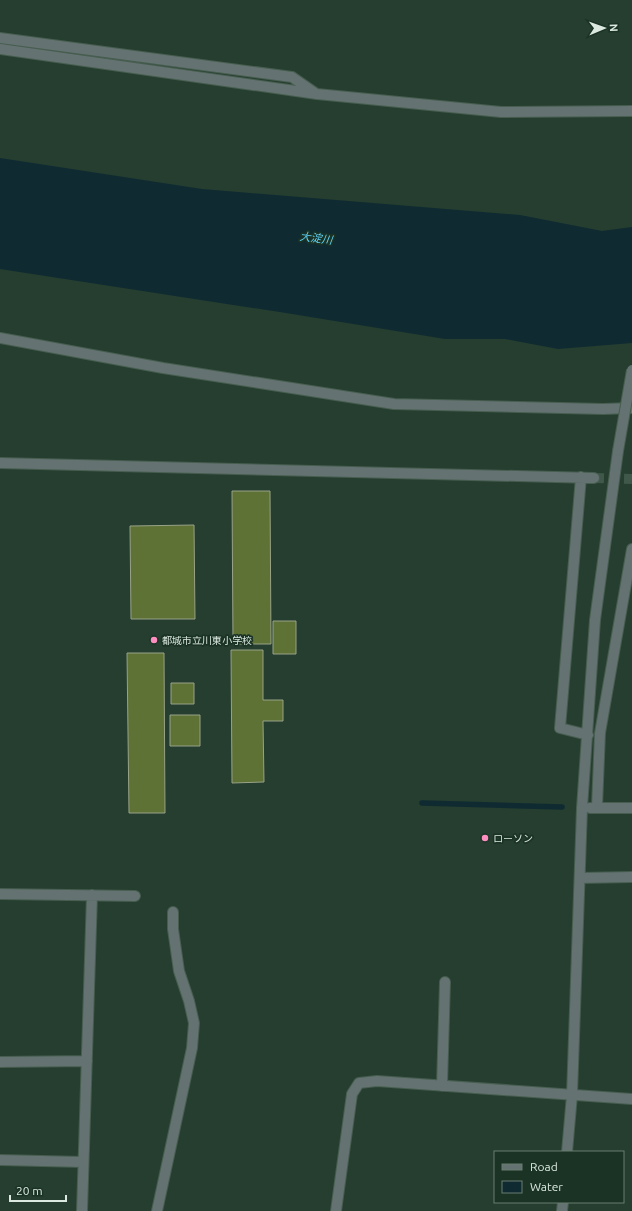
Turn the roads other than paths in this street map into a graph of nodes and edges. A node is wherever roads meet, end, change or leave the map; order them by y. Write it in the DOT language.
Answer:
graph roads {
  1 [pos="0,38"];
  2 [pos="0,49"];
  3 [pos="317,94"];
  4 [pos="632,111"];
  5 [pos="0,338"];
  6 [pos="632,370"];
  7 [pos="632,408"];
  8 [pos="0,463"];
  9 [pos="581,477"];
  10 [pos="594,478"];
  11 [pos="632,549"];
  12 [pos="588,735"];
  13 [pos="582,808"];
  14 [pos="597,808"];
  15 [pos="632,808"];
  16 [pos="632,877"];
  17 [pos="580,878"];
  18 [pos="0,894"];
  19 [pos="92,895"];
  20 [pos="135,896"];
  21 [pos="173,912"];
  22 [pos="445,982"];
  23 [pos="87,1061"];
  24 [pos="0,1062"];
  25 [pos="442,1086"];
  26 [pos="572,1095"];
  27 [pos="632,1099"];
  28 [pos="568,1151"];
  29 [pos="0,1160"];
  30 [pos="83,1162"];
  31 [pos="82,1211"];
  32 [pos="157,1211"];
  33 [pos="336,1211"];
  1 -- 3 [label="street"];
  2 -- 3 [label="street"];
  3 -- 4 [label="street"];
  5 -- 7 [label="street"];
  6 -- 12 [label="street, bridge"];
  8 -- 9 [label="street"];
  9 -- 10 [label="street"];
  9 -- 12 [label="street"];
  11 -- 14 [label="street"];
  12 -- 13 [label="street"];
  13 -- 14 [label="street"];
  13 -- 17 [label="street"];
  14 -- 15 [label="street"];
  16 -- 17 [label="street"];
  17 -- 26 [label="street"];
  18 -- 19 [label="street"];
  19 -- 20 [label="street"];
  19 -- 23 [label="street"];
  21 -- 32 [label="street"];
  22 -- 25 [label="street"];
  23 -- 24 [label="street"];
  23 -- 30 [label="street"];
  25 -- 26 [label="street"];
  25 -- 33 [label="street"];
  26 -- 27 [label="street"];
  26 -- 28 [label="street"];
  29 -- 30 [label="street"];
  30 -- 31 [label="street"];
}
